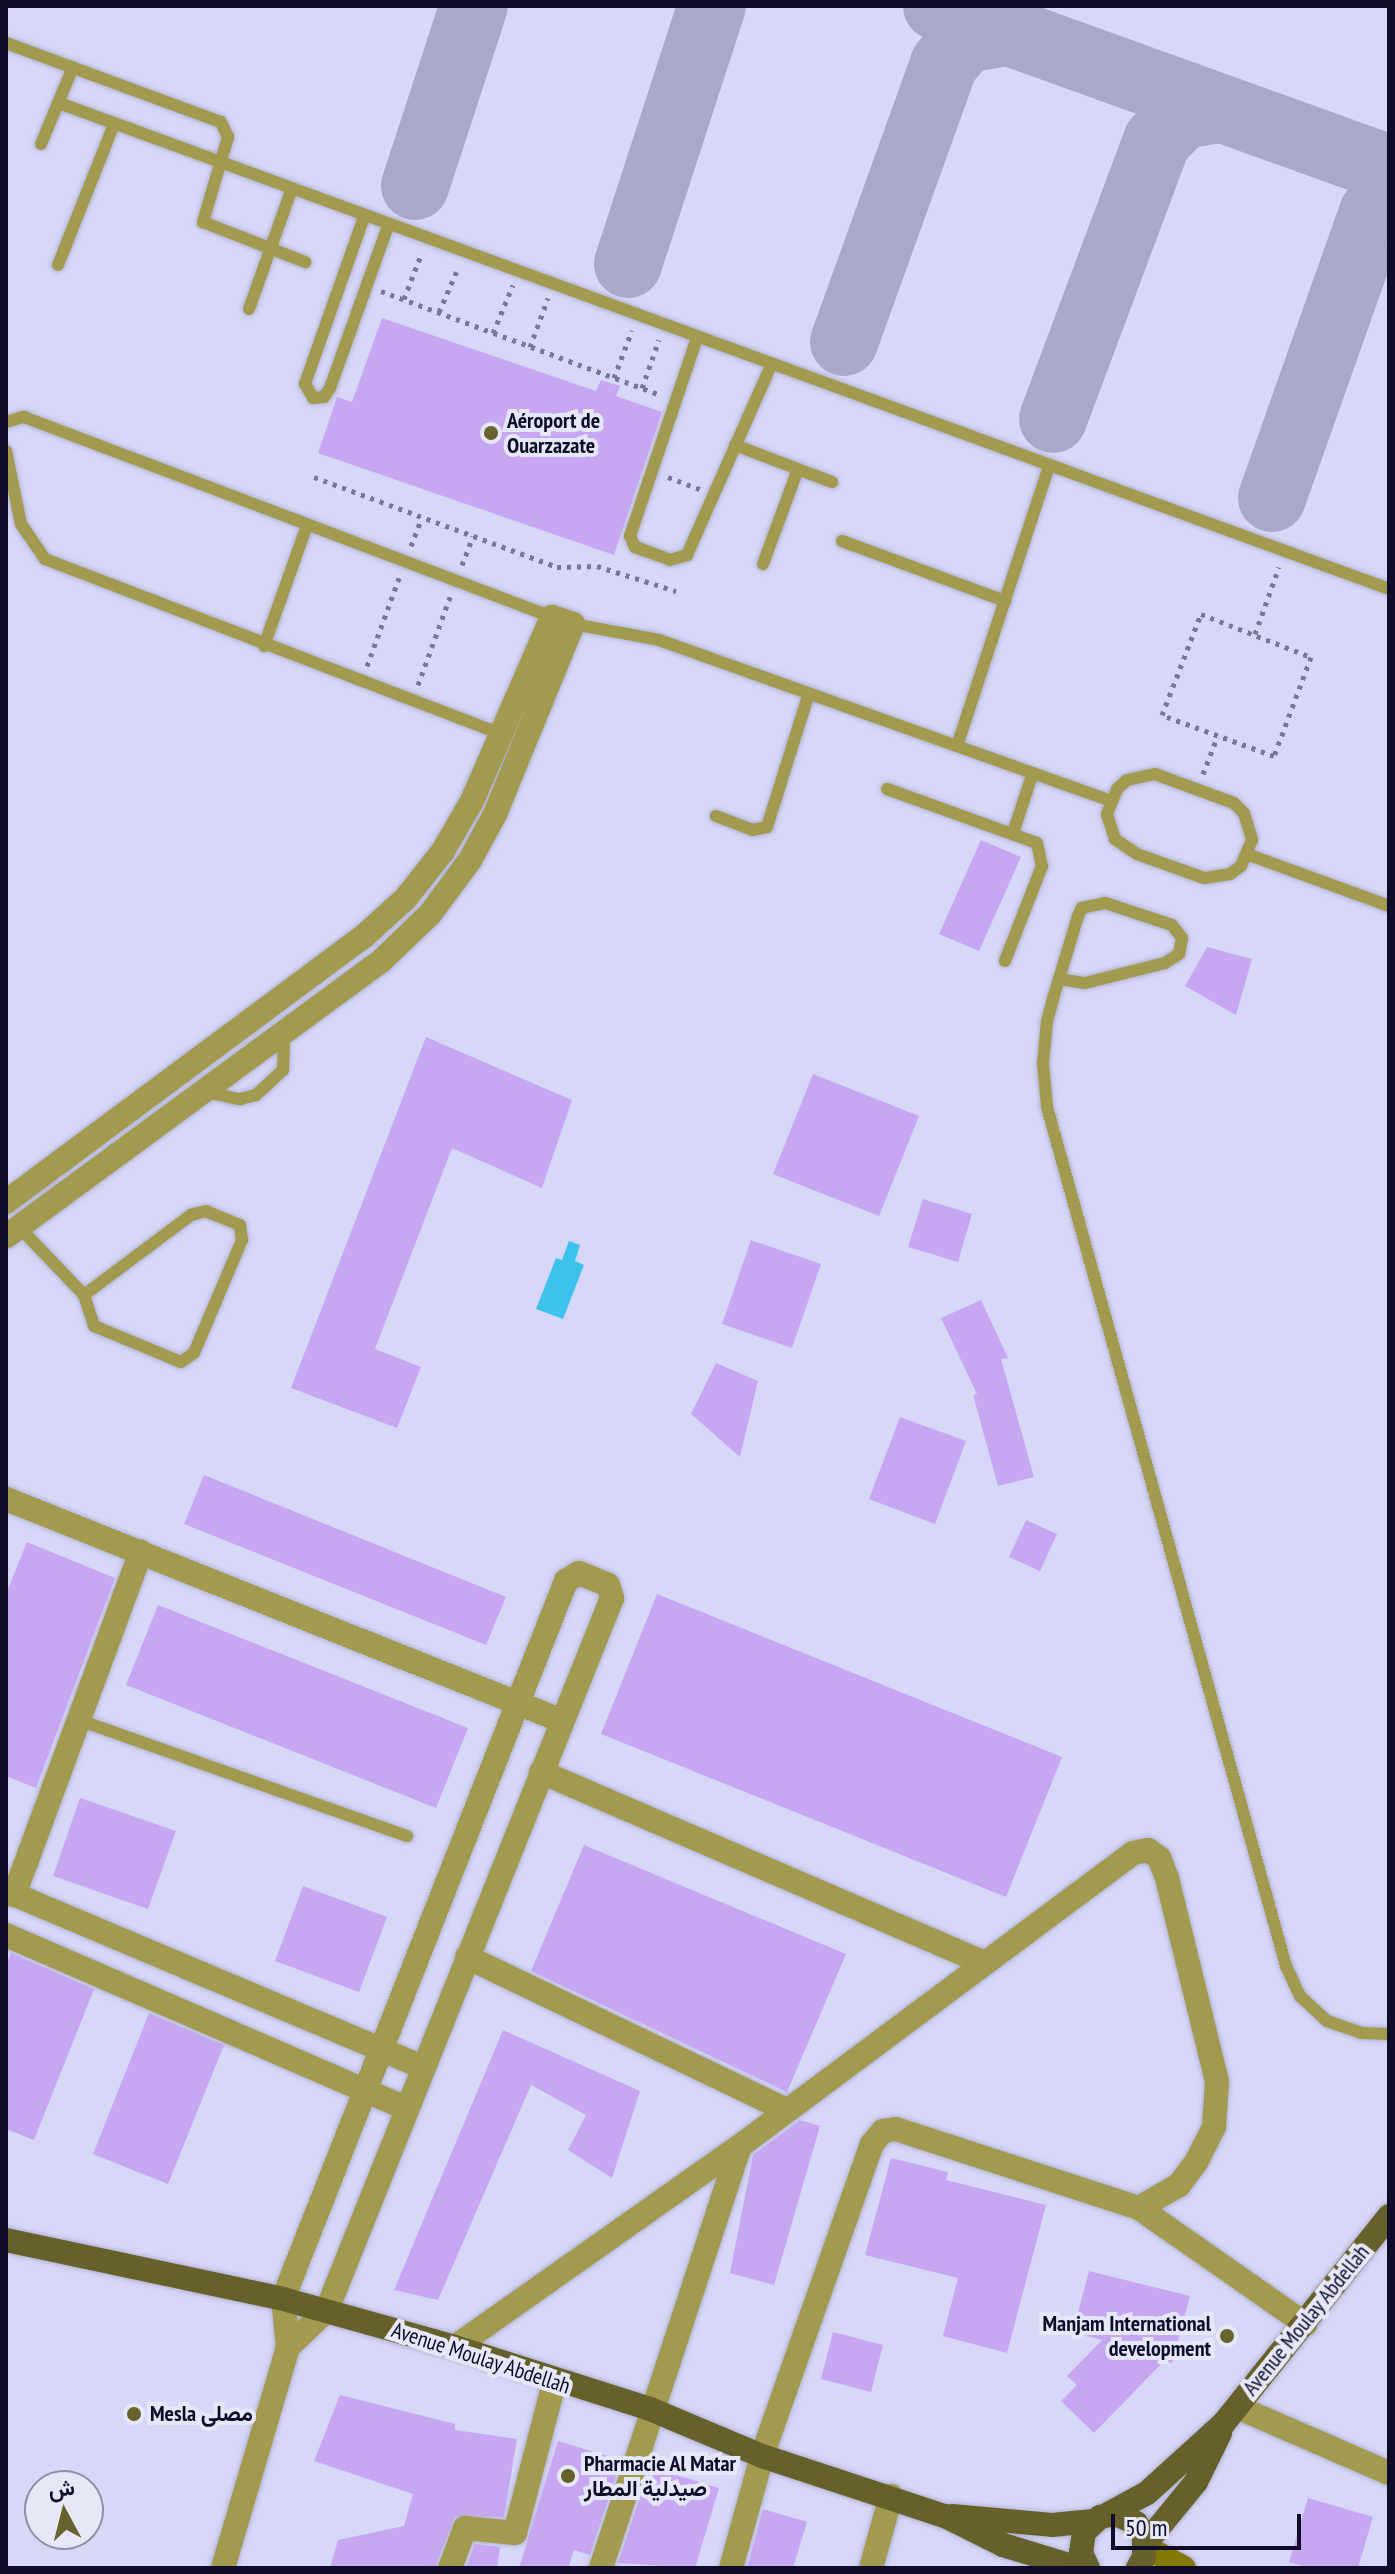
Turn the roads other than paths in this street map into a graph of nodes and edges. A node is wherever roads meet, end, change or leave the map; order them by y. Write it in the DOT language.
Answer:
graph roads {
  1 [pos="6,43"];
  2 [pos="73,67"];
  3 [pos="59,103"];
  4 [pos="114,124"];
  5 [pos="41,144"];
  6 [pos="219,165"];
  7 [pos="291,191"];
  8 [pos="364,217"];
  9 [pos="388,226"];
  10 [pos="270,249"];
  11 [pos="305,262"];
  12 [pos="58,265"];
  13 [pos="343,276"];
  14 [pos="367,285"];
  15 [pos="249,309"];
  16 [pos="697,338"];
  17 [pos="771,365"];
  18 [pos="6,422"];
  19 [pos="735,445"];
  20 [pos="6,451"];
  21 [pos="1049,466"];
  22 [pos="798,469"];
  23 [pos="832,482"];
  24 [pos="307,525"];
  25 [pos="842,541"];
  26 [pos="763,564"];
  27 [pos="1389,589"];
  28 [pos="1005,601"];
  29 [pos="562,620"];
  30 [pos="264,646"];
  31 [pos="809,693"];
  32 [pos="503,735"];
  33 [pos="957,746"];
  34 [pos="1033,773"];
  35 [pos="887,789"];
  36 [pos="1110,801"];
  37 [pos="716,816"];
  38 [pos="1013,833"];
  39 [pos="1249,855"];
  40 [pos="1389,906"];
  41 [pos="1005,961"];
  42 [pos="1059,979"];
  43 [pos="284,1032"];
  44 [pos="203,1091"];
  45 [pos="6,1202"];
  46 [pos="10,1225"];
  47 [pos="84,1295"];
  48 [pos="6,1499"];
  49 [pos="141,1552"];
  50 [pos="520,1704"];
  51 [pos="79,1720"];
  52 [pos="560,1720"];
  53 [pos="541,1772"];
  54 [pos="407,1836"];
  55 [pos="10,1893"];
  56 [pos="6,1935"];
  57 [pos="467,1957"];
  58 [pos="982,1962"];
  59 [pos="1389,2034"];
  60 [pos="382,2050"];
  61 [pos="423,2067"];
  62 [pos="365,2091"];
  63 [pos="406,2108"];
  64 [pos="786,2110"];
  65 [pos="740,2146"];
  66 [pos="1139,2208"];
  67 [pos="1389,2216"];
  68 [pos="6,2240"];
  69 [pos="283,2299"];
  70 [pos="327,2310"];
  71 [pos="1305,2324"];
  72 [pos="288,2347"];
  73 [pos="455,2347"];
  74 [pos="554,2383"];
  75 [pos="650,2409"];
  76 [pos="1230,2415"];
  77 [pos="762,2456"];
  78 [pos="1389,2473"];
  79 [pos="891,2496"];
  80 [pos="945,2516"];
  81 [pos="1100,2518"];
  82 [pos="1143,2552"];
  83 [pos="223,2568"];
  84 [pos="450,2568"];
  85 [pos="601,2568"];
  86 [pos="731,2568"];
  87 [pos="871,2568"];
  88 [pos="1078,2568"];
  89 [pos="1088,2568"];
  90 [pos="1184,2568"];
  1 -- 2 [label="lane"];
  2 -- 3 [label="lane"];
  2 -- 6 [label="lane"];
  3 -- 4 [label="lane"];
  3 -- 5 [label="lane"];
  4 -- 6 [label="lane"];
  4 -- 12 [label="lane"];
  6 -- 7 [label="lane"];
  6 -- 10 [label="lane"];
  7 -- 8 [label="lane"];
  7 -- 10 [label="lane"];
  8 -- 9 [label="lane"];
  8 -- 13 [label="lane"];
  9 -- 14 [label="lane"];
  9 -- 16 [label="lane"];
  10 -- 11 [label="lane"];
  10 -- 15 [label="lane"];
  13 -- 14 [label="lane"];
  13 -- 14 [label="lane"];
  16 -- 17 [label="lane"];
  16 -- 19 [label="lane"];
  17 -- 19 [label="lane"];
  17 -- 21 [label="lane"];
  18 -- 24 [label="lane"];
  19 -- 22 [label="lane"];
  20 -- 30 [label="lane"];
  21 -- 27 [label="lane"];
  21 -- 28 [label="lane"];
  22 -- 23 [label="lane"];
  22 -- 26 [label="lane"];
  24 -- 29 [label="lane"];
  24 -- 30 [label="lane"];
  25 -- 28 [label="lane"];
  28 -- 33 [label="lane"];
  29 -- 31 [label="lane"];
  29 -- 32 [label="street"];
  29 -- 43 [label="street"];
  30 -- 32 [label="lane"];
  31 -- 33 [label="lane"];
  31 -- 37 [label="lane"];
  32 -- 45 [label="street"];
  33 -- 34 [label="lane"];
  34 -- 36 [label="lane"];
  34 -- 38 [label="lane"];
  35 -- 38 [label="lane"];
  36 -- 39 [label="lane"];
  36 -- 39 [label="lane"];
  38 -- 41 [label="lane"];
  39 -- 40 [label="lane"];
  42 -- 42 [label="lane"];
  42 -- 59 [label="lane"];
  43 -- 44 [label="street"];
  43 -- 44 [label="lane"];
  44 -- 46 [label="street"];
  46 -- 47 [label="lane"];
  47 -- 47 [label="lane"];
  48 -- 49 [label="street"];
  49 -- 50 [label="street"];
  49 -- 51 [label="street"];
  50 -- 52 [label="street"];
  50 -- 52 [label="street"];
  50 -- 60 [label="street"];
  51 -- 54 [label="lane"];
  51 -- 55 [label="street"];
  52 -- 53 [label="street"];
  53 -- 57 [label="street"];
  53 -- 58 [label="street"];
  55 -- 60 [label="street"];
  56 -- 62 [label="street"];
  57 -- 61 [label="street"];
  57 -- 64 [label="street"];
  58 -- 64 [label="street"];
  58 -- 66 [label="street"];
  60 -- 61 [label="street"];
  60 -- 62 [label="street"];
  61 -- 63 [label="street"];
  62 -- 63 [label="street"];
  62 -- 69 [label="street"];
  63 -- 70 [label="street"];
  64 -- 65 [label="street"];
  65 -- 73 [label="street"];
  65 -- 75 [label="street"];
  66 -- 71 [label="street"];
  66 -- 77 [label="street"];
  67 -- 71 [label="main road, Avenue Moulay Abdellah"];
  68 -- 69 [label="main road, Avenue Moulay Abdellah"];
  69 -- 70 [label="main road, Avenue Moulay Abdellah"];
  69 -- 72 [label="street"];
  70 -- 72 [label="street"];
  70 -- 73 [label="main road, Avenue Moulay Abdellah"];
  71 -- 76 [label="main road, Avenue Moulay Abdellah"];
  72 -- 83 [label="street"];
  73 -- 74 [label="main road, Avenue Moulay Abdellah"];
  74 -- 75 [label="main road, Avenue Moulay Abdellah"];
  74 -- 84 [label="street"];
  75 -- 77 [label="main road, Avenue Moulay Abdellah"];
  75 -- 85 [label="street"];
  76 -- 78 [label="street"];
  76 -- 81 [label="main road, Avenue Moulay Abdellah"];
  76 -- 82 [label="main road, Avenue Moulay Abdellah"];
  77 -- 79 [label="main road, Avenue Moulay Abdellah"];
  77 -- 86 [label="street"];
  79 -- 80 [label="main road, Avenue Moulay Abdellah"];
  79 -- 87 [label="street"];
  80 -- 81 [label="main road, Avenue Moulay Abdellah"];
  80 -- 88 [label="main road, Avenue Moulay Abdellah"];
  81 -- 82 [label="main road"];
  81 -- 89 [label="main road"];
  82 -- 90 [label="street"];
}
